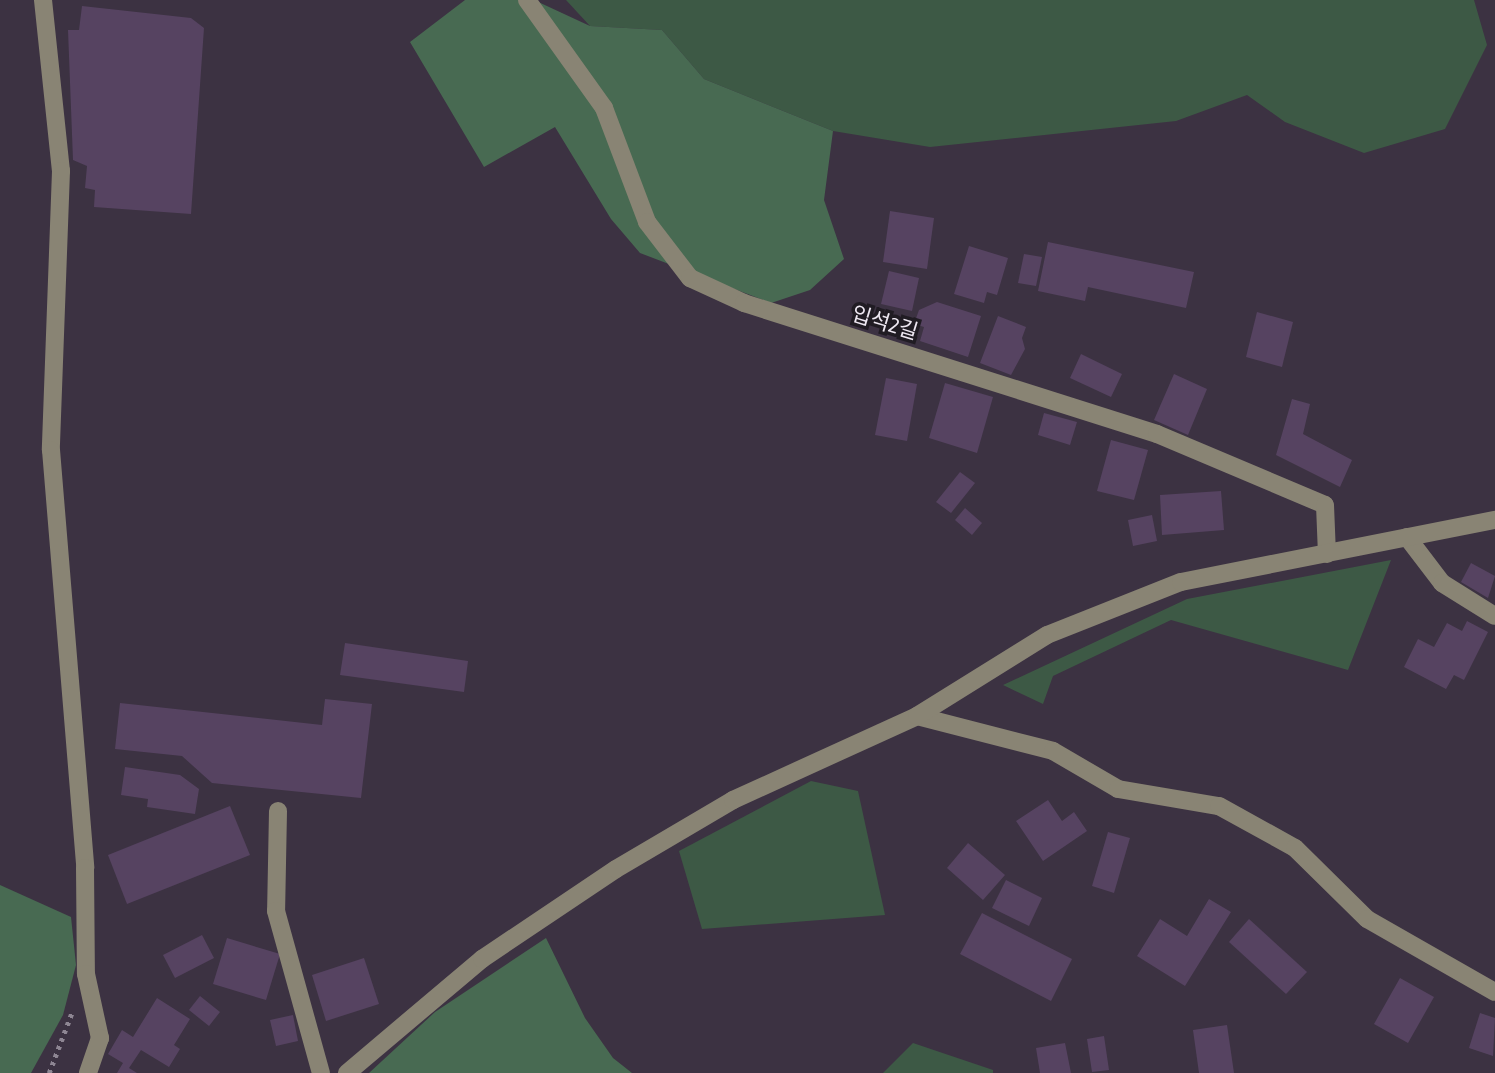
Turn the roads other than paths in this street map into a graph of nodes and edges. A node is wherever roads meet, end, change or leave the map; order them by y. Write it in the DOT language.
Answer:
graph roads {
  1 [pos="43,0"];
  2 [pos="527,0"];
  3 [pos="1495,520"];
  4 [pos="1407,537"];
  5 [pos="1327,554"];
  6 [pos="1495,616"];
  7 [pos="917,716"];
  8 [pos="278,811"];
  9 [pos="1495,992"];
  10 [pos="88,1073"];
  11 [pos="321,1073"];
  12 [pos="347,1073"];
  1 -- 10 [label="street"];
  2 -- 5 [label="street, 입석2길"];
  3 -- 4 [label="street"];
  4 -- 5 [label="street"];
  4 -- 6 [label="street"];
  5 -- 7 [label="street"];
  7 -- 9 [label="street"];
  7 -- 12 [label="street"];
  8 -- 11 [label="street"];
}
